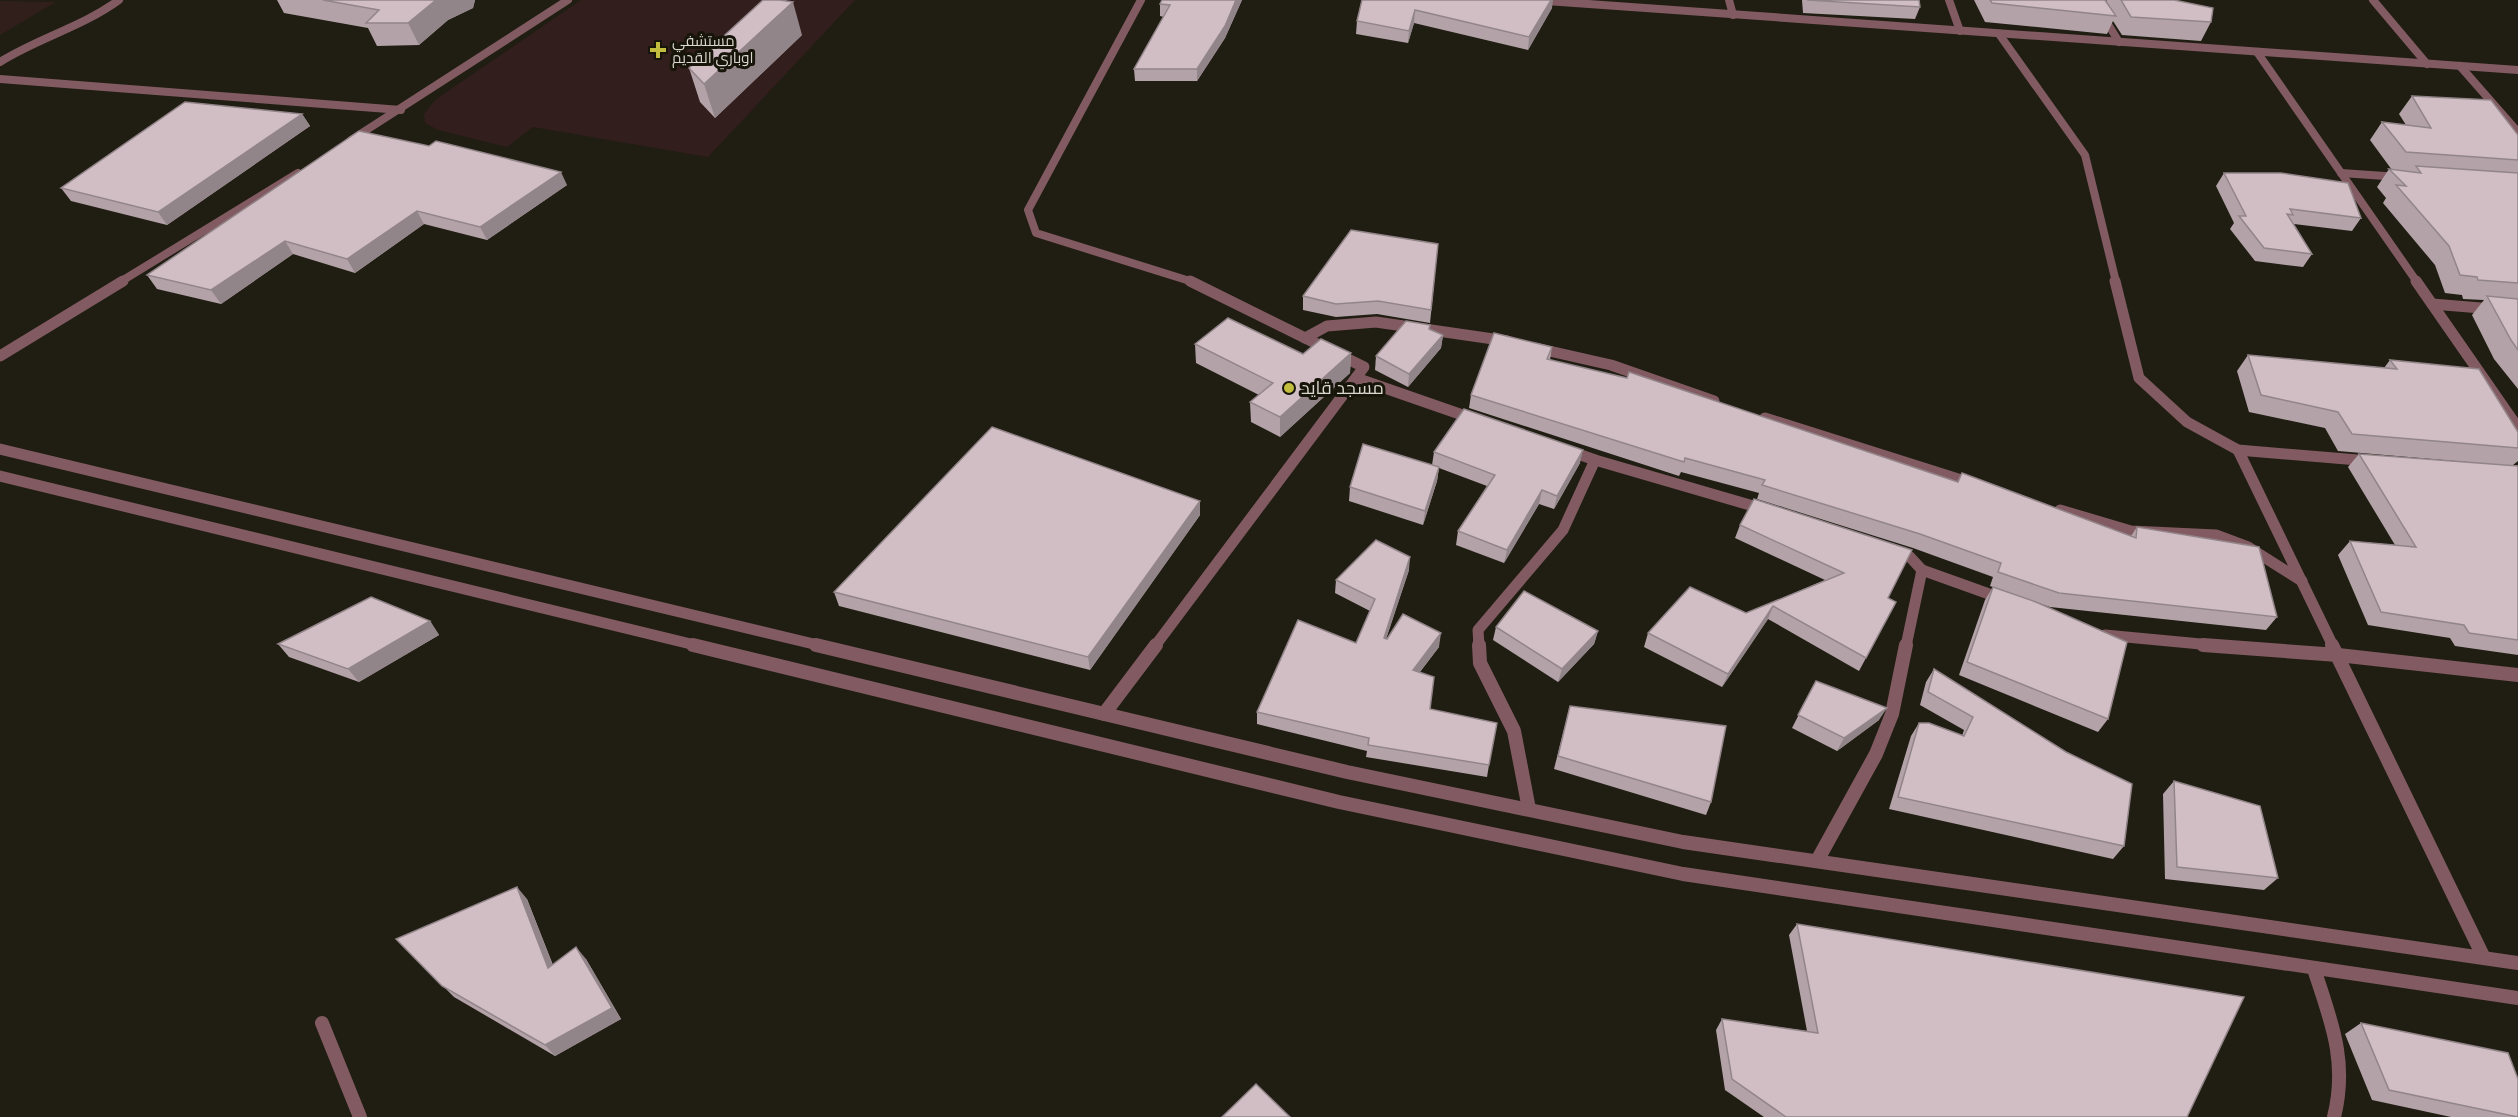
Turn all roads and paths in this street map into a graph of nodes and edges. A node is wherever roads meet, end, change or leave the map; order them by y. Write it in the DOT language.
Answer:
graph roads {
  1 [pos="119,0"];
  2 [pos="568,0"];
  3 [pos="1141,0"];
  4 [pos="1532,0"];
  5 [pos="1729,0"];
  6 [pos="1949,0"];
  7 [pos="2093,0"];
  8 [pos="2373,0"];
  9 [pos="1733,15"];
  10 [pos="1960,31"];
  11 [pos="1999,34"];
  12 [pos="2119,42"];
  13 [pos="2257,52"];
  14 [pos="0,62"];
  15 [pos="2427,64"];
  16 [pos="2460,66"];
  17 [pos="2518,70"];
  18 [pos="0,79"];
  19 [pos="402,110"];
  20 [pos="2518,132"];
  21 [pos="341,147"];
  22 [pos="311,165"];
  23 [pos="2341,173"];
  24 [pos="2412,178"];
  25 [pos="2432,304"];
  26 [pos="2518,311"];
  27 [pos="1305,338"];
  28 [pos="0,356"];
  29 [pos="1356,378"];
  30 [pos="1726,405"];
  31 [pos="1758,416"];
  32 [pos="1486,423"];
  33 [pos="2518,428"];
  34 [pos="1551,445"];
  35 [pos="0,449"];
  36 [pos="2238,450"];
  37 [pos="1595,460"];
  38 [pos="2378,462"];
  39 [pos="0,476"];
  40 [pos="1984,486"];
  41 [pos="2051,508"];
  42 [pos="1783,515"];
  43 [pos="1878,546"];
  44 [pos="1922,570"];
  45 [pos="2301,580"];
  46 [pos="2018,604"];
  47 [pos="2093,631"];
  48 [pos="2338,655"];
  49 [pos="2518,675"];
  50 [pos="1104,714"];
  51 [pos="1529,810"];
  52 [pos="1817,861"];
  53 [pos="2484,958"];
  54 [pos="2518,963"];
  55 [pos="2314,969"];
  56 [pos="2518,998"];
  57 [pos="322,1023"];
  58 [pos="360,1117"];
  59 [pos="2334,1117"];
  1 -- 14 [label="street"];
  2 -- 19 [label="street"];
  3 -- 27 [label="street"];
  4 -- 9 [label="street"];
  5 -- 9 [label="street"];
  6 -- 10 [label="street"];
  7 -- 12 [label="street"];
  8 -- 15 [label="street"];
  9 -- 10 [label="street"];
  10 -- 11 [label="street"];
  11 -- 12 [label="street"];
  11 -- 36 [label="street"];
  12 -- 13 [label="street"];
  13 -- 15 [label="street"];
  13 -- 23 [label="street"];
  15 -- 16 [label="street"];
  16 -- 17 [label="street"];
  16 -- 20 [label="street"];
  18 -- 19 [label="street"];
  19 -- 21 [label="street"];
  22 -- 28 [label="street"];
  23 -- 24 [label="street"];
  23 -- 25 [label="street"];
  25 -- 26 [label="street"];
  25 -- 33 [label="street"];
  27 -- 29 [label="street"];
  27 -- 30 [label="street"];
  29 -- 32 [label="street"];
  29 -- 50 [label="street"];
  31 -- 40 [label="street"];
  34 -- 37 [label="street"];
  35 -- 50 [label="street"];
  36 -- 38 [label="street"];
  36 -- 45 [label="street"];
  37 -- 42 [label="street"];
  37 -- 51 [label="street"];
  39 -- 55 [label="street"];
  41 -- 45 [label="street"];
  43 -- 44 [label="street"];
  44 -- 46 [label="street"];
  44 -- 52 [label="street"];
  45 -- 48 [label="street"];
  47 -- 48 [label="street"];
  48 -- 49 [label="street"];
  48 -- 53 [label="street"];
  50 -- 51 [label="street"];
  51 -- 52 [label="street"];
  52 -- 53 [label="street"];
  53 -- 54 [label="street"];
  55 -- 56 [label="street"];
  55 -- 59 [label="street"];
  57 -- 58 [label="street"];
}
